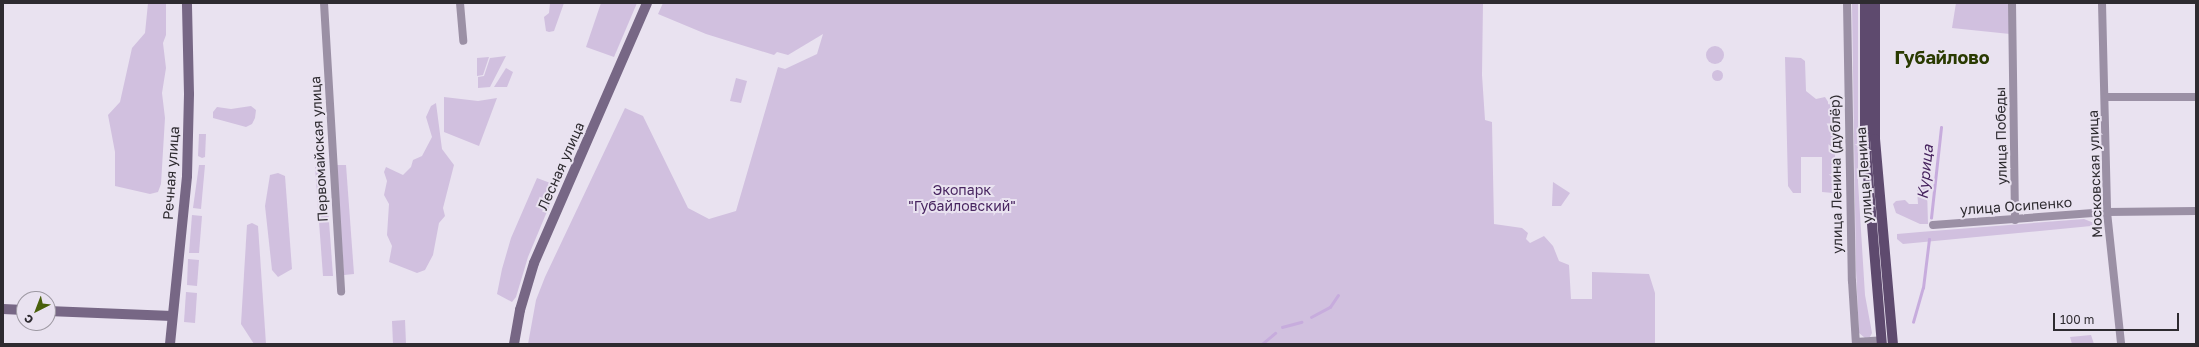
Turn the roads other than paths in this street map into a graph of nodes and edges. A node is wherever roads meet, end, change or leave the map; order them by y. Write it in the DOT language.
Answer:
graph roads {
  1 [pos="187,3"];
  2 [pos="324,3"];
  3 [pos="460,3"];
  4 [pos="647,3"];
  5 [pos="1847,3"];
  6 [pos="1865,3"];
  7 [pos="1875,3"];
  8 [pos="2012,3"];
  9 [pos="2102,3"];
  10 [pos="463,41"];
  11 [pos="2105,96"];
  12 [pos="2196,97"];
  13 [pos="2196,211"];
  14 [pos="2107,212"];
  15 [pos="2015,220"];
  16 [pos="1933,225"];
  17 [pos="340,292"];
  18 [pos="3,309"];
  19 [pos="16,310"];
  20 [pos="56,311"];
  21 [pos="172,316"];
  22 [pos="1882,342"];
  23 [pos="1856,343"];
  24 [pos="170,344"];
  25 [pos="514,344"];
  26 [pos="1893,344"];
  27 [pos="2121,344"];
  1 -- 21 [label="main road, Речная улица"];
  2 -- 17 [label="street, Первомайская улица"];
  3 -- 10 [label="street"];
  4 -- 25 [label="main road, Лесная улица"];
  5 -- 23 [label="street, улица Ленина (дублёр)"];
  6 -- 22 [label="main road, улица Ленина"];
  7 -- 26 [label="main road, улица Ленина"];
  8 -- 15 [label="street, улица Победы"];
  9 -- 11 [label="street, Московская улица"];
  11 -- 12 [label="street"];
  11 -- 14 [label="street, Московская улица"];
  13 -- 14 [label="street, улица Осипенко"];
  14 -- 15 [label="street, улица Осипенко"];
  14 -- 27 [label="street, Московская улица"];
  15 -- 16 [label="street, улица Осипенко"];
  18 -- 19 [label="main road"];
  20 -- 21 [label="main road"];
  21 -- 24 [label="main road, Речная улица"];
  22 -- 23 [label="street"];
}
